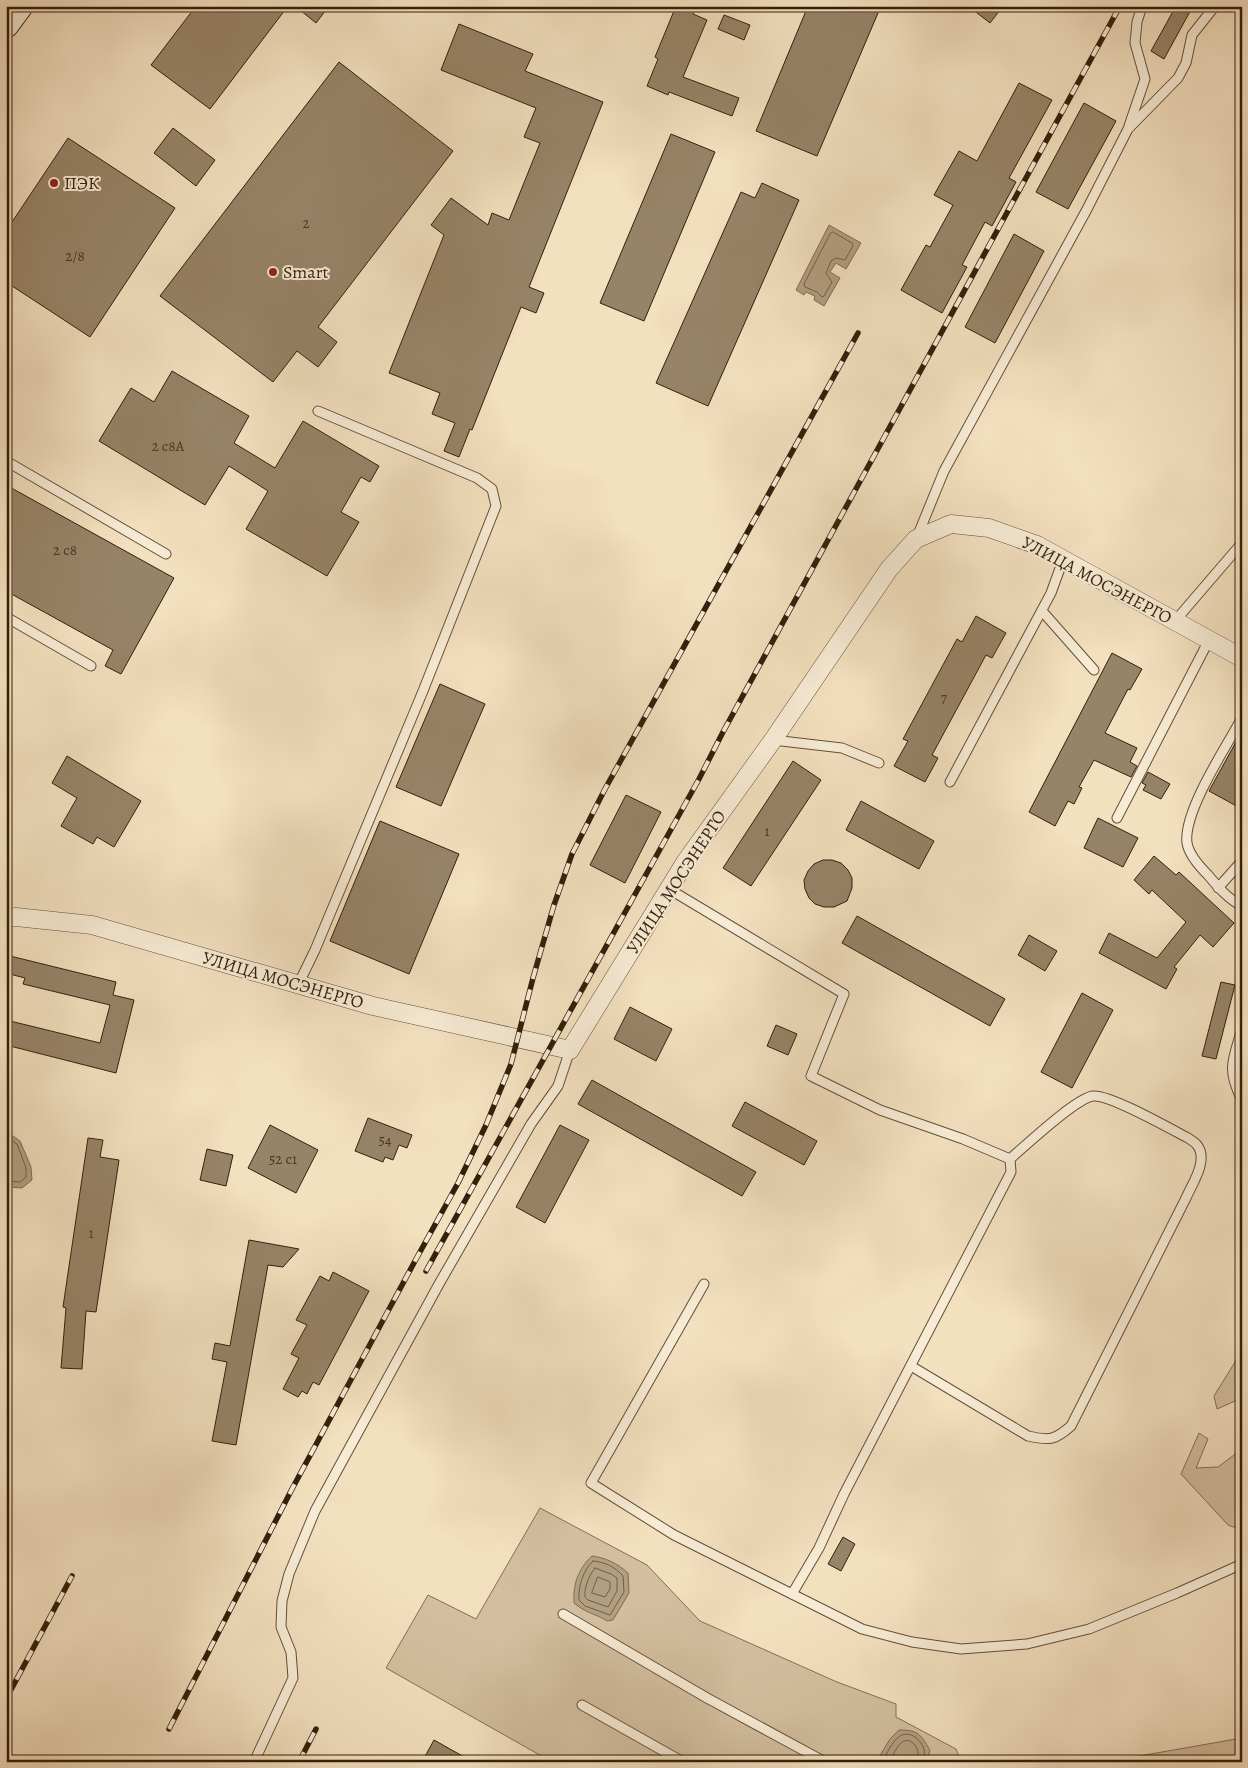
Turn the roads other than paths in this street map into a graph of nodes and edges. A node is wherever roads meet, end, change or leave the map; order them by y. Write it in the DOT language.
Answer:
graph roads {
  1 [pos="20,6"];
  2 [pos="1142,6"];
  3 [pos="1215,6"];
  4 [pos="6,25"];
  5 [pos="1128,129"];
  6 [pos="318,411"];
  7 [pos="6,460"];
  8 [pos="916,539"];
  9 [pos="1242,543"];
  10 [pos="166,554"];
  11 [pos="1063,560"];
  12 [pos="1042,611"];
  13 [pos="6,617"];
  14 [pos="1175,621"];
  15 [pos="1210,640"];
  16 [pos="1242,658"];
  17 [pos="91,666"];
  18 [pos="1094,670"];
  19 [pos="1242,718"];
  20 [pos="773,740"];
  21 [pos="879,763"];
  22 [pos="950,782"];
  23 [pos="1117,818"];
  24 [pos="1242,861"];
  25 [pos="669,888"];
  26 [pos="1218,888"];
  27 [pos="1242,906"];
  28 [pos="6,918"];
  29 [pos="298,985"];
  30 [pos="1242,1029"];
  31 [pos="570,1050"];
  32 [pos="1242,1100"];
  33 [pos="1010,1159"];
  34 [pos="704,1284"];
  35 [pos="911,1366"];
  36 [pos="1242,1564"];
  37 [pos="792,1594"];
  38 [pos="562,1614"];
  39 [pos="582,1705"];
  40 [pos="254,1762"];
  41 [pos="683,1762"];
  42 [pos="825,1762"];
  1 -- 4 [label="main road"];
  2 -- 5 [label="lane"];
  3 -- 5 [label="lane"];
  5 -- 8 [label="lane"];
  6 -- 29 [label="lane"];
  7 -- 10 [label="lane"];
  8 -- 11 [label="street, УЛИЦА МОСЭНЕРГО"];
  8 -- 20 [label="street, УЛИЦА МОСЭНЕРГО"];
  9 -- 14 [label="lane"];
  11 -- 12 [label="lane"];
  11 -- 14 [label="street, УЛИЦА МОСЭНЕРГО"];
  12 -- 18 [label="lane"];
  12 -- 22 [label="lane"];
  13 -- 17 [label="lane"];
  14 -- 15 [label="street, УЛИЦА МОСЭНЕРГО"];
  15 -- 16 [label="street, УЛИЦА МОСЭНЕРГО"];
  15 -- 23 [label="lane"];
  19 -- 26 [label="lane"];
  20 -- 21 [label="lane"];
  20 -- 25 [label="street, УЛИЦА МОСЭНЕРГО"];
  24 -- 26 [label="lane"];
  25 -- 31 [label="street, УЛИЦА МОСЭНЕРГО"];
  25 -- 33 [label="lane"];
  26 -- 27 [label="lane"];
  28 -- 29 [label="street, УЛИЦА МОСЭНЕРГО"];
  29 -- 31 [label="street, УЛИЦА МОСЭНЕРГО"];
  30 -- 32 [label="lane"];
  31 -- 40 [label="lane"];
  33 -- 35 [label="lane"];
  33 -- 35 [label="lane"];
  34 -- 37 [label="lane"];
  35 -- 37 [label="lane"];
  36 -- 37 [label="lane"];
  38 -- 42 [label="lane"];
  39 -- 41 [label="lane"];
}
